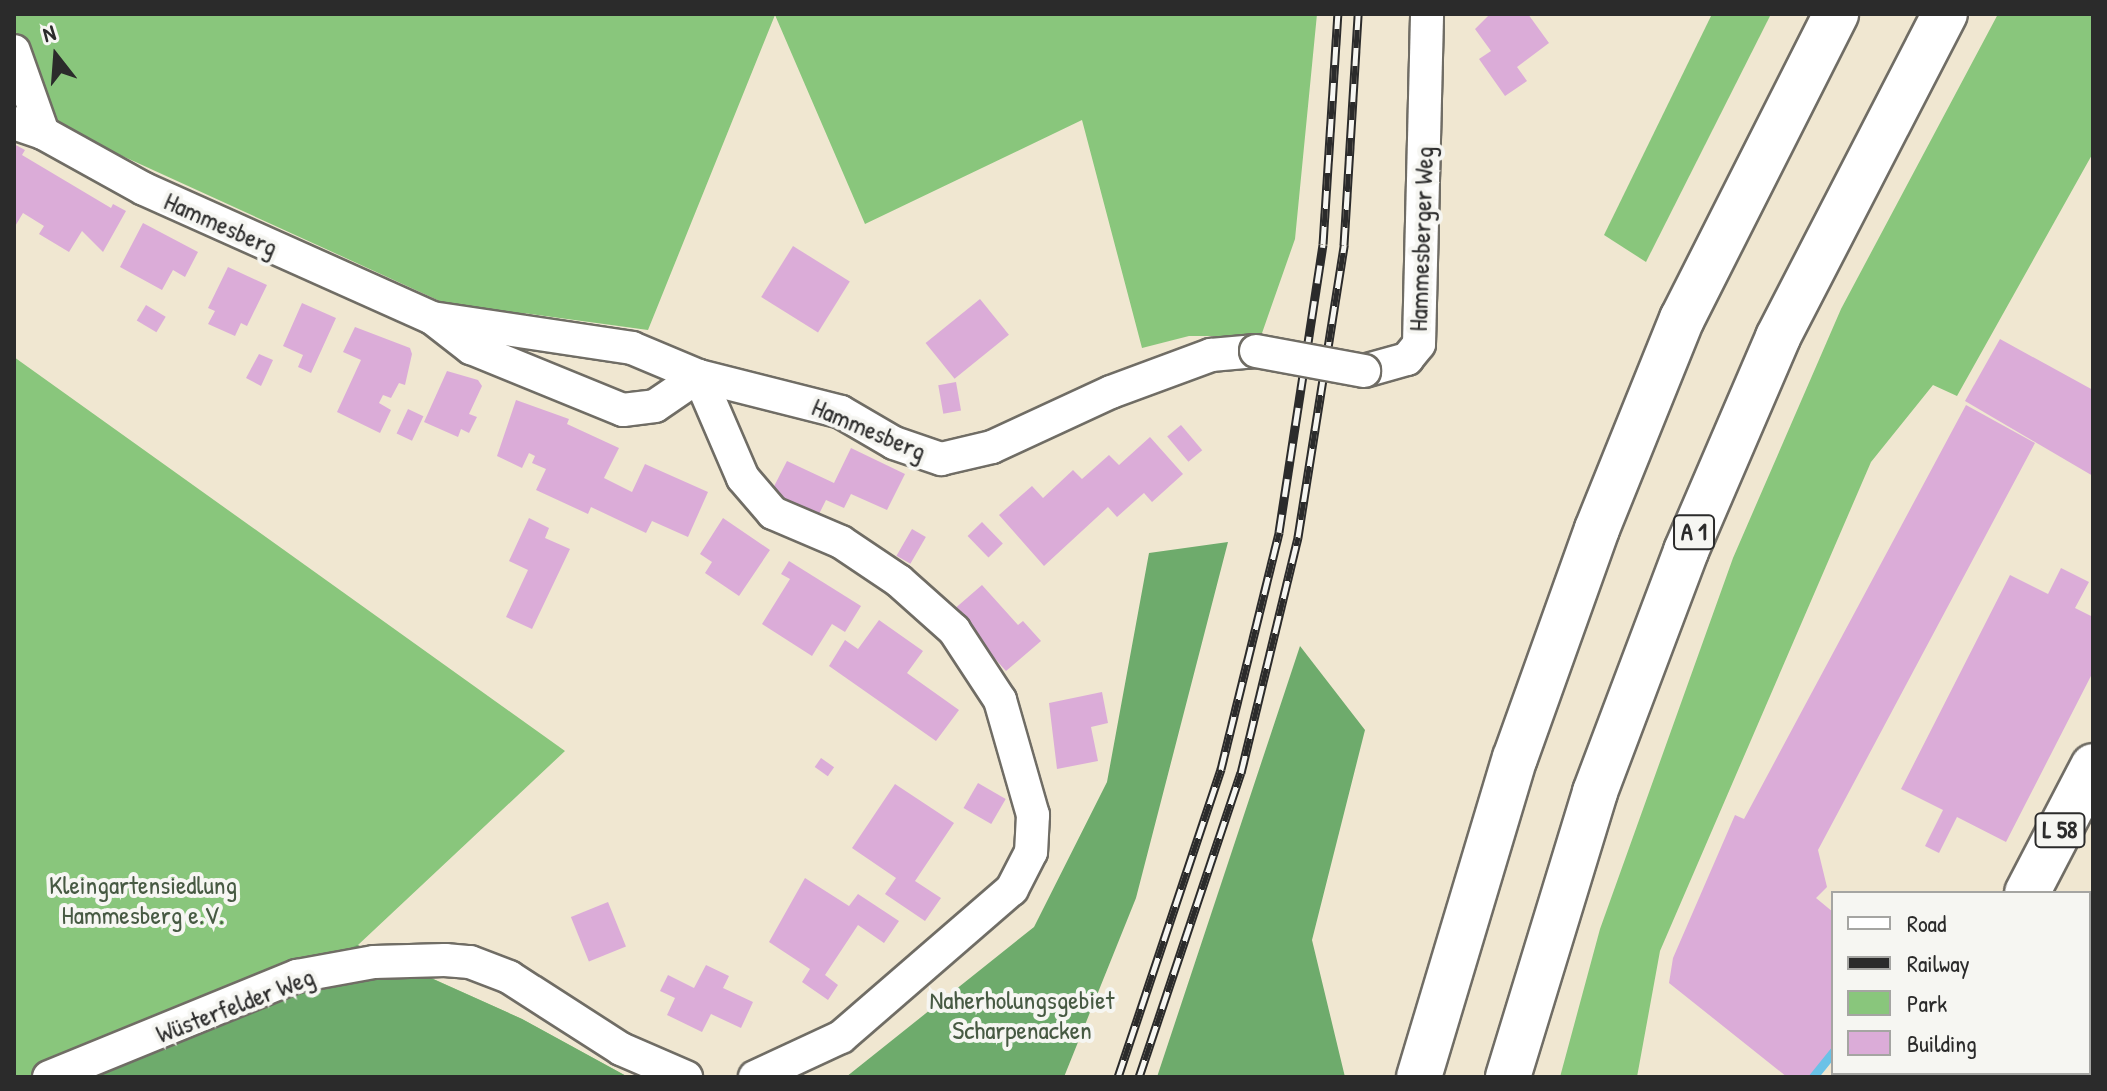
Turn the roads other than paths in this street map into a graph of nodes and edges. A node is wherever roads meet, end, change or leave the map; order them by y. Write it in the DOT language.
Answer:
graph roads {
  1 [pos="1427,14"];
  2 [pos="1836,14"];
  3 [pos="1945,14"];
  4 [pos="14,51"];
  5 [pos="28,128"];
  6 [pos="432,318"];
  7 [pos="699,376"];
  8 [pos="992,447"];
  9 [pos="2093,766"];
  10 [pos="2028,891"];
  11 [pos="49,1077"];
  12 [pos="686,1077"];
  13 [pos="755,1077"];
  14 [pos="1419,1077"];
  15 [pos="1508,1077"];
  1 -- 8 [label="street, Hammesberger Weg, bridge"];
  2 -- 14 [label="main road"];
  3 -- 15 [label="main road, A 1"];
  4 -- 5 [label="street"];
  5 -- 6 [label="street, Hammesberg"];
  6 -- 7 [label="street, Hammesberg"];
  6 -- 7 [label="street, Hammesberg"];
  7 -- 8 [label="street, Hammesberg"];
  7 -- 13 [label="street"];
  9 -- 10 [label="main road, L 58"];
  11 -- 12 [label="street, Wüsterfelder Weg"];
}
